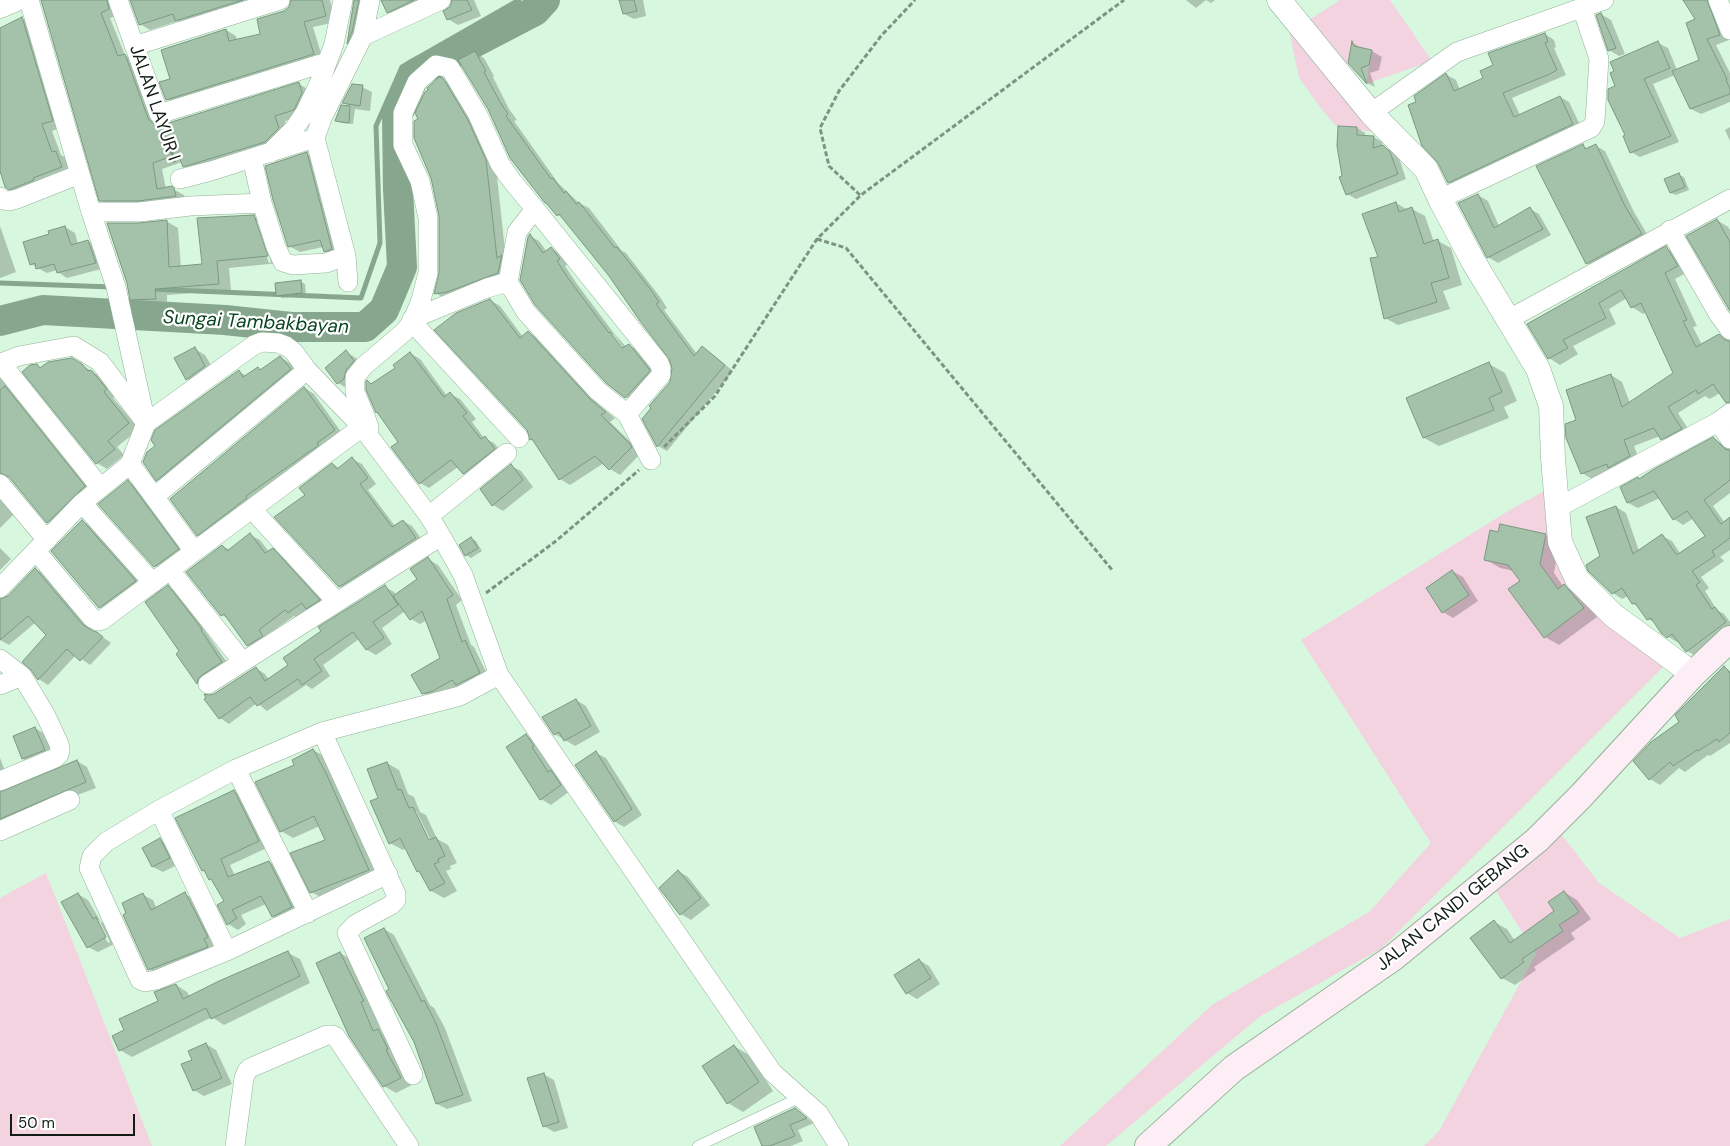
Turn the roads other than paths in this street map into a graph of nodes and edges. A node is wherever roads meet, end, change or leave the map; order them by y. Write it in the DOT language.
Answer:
graph roads {
  1 [pos="14,0"];
  2 [pos="29,0"];
  3 [pos="118,0"];
  4 [pos="280,0"];
  5 [pos="343,0"];
  6 [pos="370,0"];
  7 [pos="441,0"];
  8 [pos="1280,0"];
  9 [pos="1604,0"];
  10 [pos="1718,0"];
  11 [pos="0,6"];
  12 [pos="1582,8"];
  13 [pos="1730,30"];
  14 [pos="363,36"];
  15 [pos="134,46"];
  16 [pos="327,62"];
  17 [pos="1371,113"];
  18 [pos="315,138"];
  19 [pos="261,155"];
  20 [pos="80,174"];
  21 [pos="180,179"];
  22 [pos="0,197"];
  23 [pos="1440,199"];
  24 [pos="1730,199"];
  25 [pos="262,203"];
  26 [pos="535,209"];
  27 [pos="91,212"];
  28 [pos="1670,230"];
  29 [pos="346,256"];
  30 [pos="348,282"];
  31 [pos="508,282"];
  32 [pos="1509,319"];
  33 [pos="412,321"];
  34 [pos="1730,330"];
  35 [pos="0,363"];
  36 [pos="307,370"];
  37 [pos="627,414"];
  38 [pos="1724,417"];
  39 [pos="146,423"];
  40 [pos="365,431"];
  41 [pos="518,438"];
  42 [pos="1730,439"];
  43 [pos="507,453"];
  44 [pos="651,460"];
  45 [pos="130,464"];
  46 [pos="0,484"];
  47 [pos="100,487"];
  48 [pos="154,497"];
  49 [pos="82,503"];
  50 [pos="1557,508"];
  51 [pos="428,516"];
  52 [pos="259,517"];
  53 [pos="442,536"];
  54 [pos="41,545"];
  55 [pos="194,551"];
  56 [pos="177,579"];
  57 [pos="153,582"];
  58 [pos="0,588"];
  59 [pos="338,602"];
  60 [pos="1730,639"];
  61 [pos="0,659"];
  62 [pos="242,661"];
  63 [pos="1693,674"];
  64 [pos="500,675"];
  65 [pos="22,676"];
  66 [pos="208,684"];
  67 [pos="0,685"];
  68 [pos="322,732"];
  69 [pos="236,769"];
  70 [pos="0,782"];
  71 [pos="70,800"];
  72 [pos="159,810"];
  73 [pos="0,831"];
  74 [pos="388,874"];
  75 [pos="308,913"];
  76 [pos="227,951"];
  77 [pos="413,1075"];
  78 [pos="801,1097"];
  79 [pos="235,1146"];
  80 [pos="409,1146"];
  81 [pos="698,1146"];
  82 [pos="839,1146"];
  83 [pos="1148,1146"];
  1 -- 11 [label="street"];
  2 -- 20 [label="street"];
  3 -- 15 [label="street, JALAN LAYUR I"];
  4 -- 15 [label="street"];
  5 -- 16 [label="street"];
  6 -- 14 [label="street"];
  7 -- 14 [label="street"];
  8 -- 17 [label="street"];
  9 -- 12 [label="street"];
  10 -- 13 [label="street"];
  12 -- 17 [label="street"];
  12 -- 23 [label="street"];
  14 -- 18 [label="street"];
  15 -- 16 [label="street, JALAN LAYUR I"];
  16 -- 19 [label="street"];
  17 -- 23 [label="street"];
  18 -- 19 [label="street"];
  18 -- 29 [label="street"];
  19 -- 21 [label="street"];
  19 -- 25 [label="street"];
  20 -- 22 [label="street"];
  20 -- 27 [label="street"];
  23 -- 32 [label="street"];
  24 -- 28 [label="street"];
  25 -- 27 [label="street"];
  25 -- 29 [label="street"];
  26 -- 31 [label="street"];
  26 -- 33 [label="street"];
  26 -- 37 [label="street"];
  27 -- 39 [label="street"];
  28 -- 32 [label="street"];
  28 -- 34 [label="street"];
  29 -- 30 [label="street"];
  31 -- 33 [label="street"];
  31 -- 37 [label="street"];
  32 -- 50 [label="street"];
  33 -- 40 [label="street"];
  33 -- 41 [label="street"];
  35 -- 39 [label="street"];
  35 -- 47 [label="street"];
  36 -- 39 [label="street"];
  36 -- 40 [label="street"];
  36 -- 48 [label="street"];
  37 -- 44 [label="street"];
  38 -- 42 [label="street"];
  38 -- 50 [label="street"];
  39 -- 45 [label="street"];
  40 -- 51 [label="street"];
  40 -- 55 [label="street"];
  43 -- 51 [label="street"];
  45 -- 47 [label="street"];
  45 -- 48 [label="street"];
  46 -- 54 [label="street"];
  47 -- 49 [label="street"];
  48 -- 55 [label="street"];
  49 -- 54 [label="street"];
  49 -- 57 [label="street"];
  50 -- 63 [label="street"];
  51 -- 53 [label="street"];
  52 -- 59 [label="street"];
  53 -- 59 [label="street"];
  53 -- 64 [label="street"];
  54 -- 57 [label="street"];
  54 -- 58 [label="street"];
  55 -- 57 [label="street"];
  56 -- 62 [label="street"];
  59 -- 62 [label="street"];
  60 -- 63 [label="main road, JALAN CANDI GEBANG"];
  61 -- 65 [label="street"];
  62 -- 66 [label="street"];
  63 -- 83 [label="main road, JALAN CANDI GEBANG"];
  64 -- 68 [label="street"];
  64 -- 78 [label="street"];
  65 -- 67 [label="street"];
  65 -- 70 [label="street"];
  68 -- 69 [label="street"];
  68 -- 74 [label="street"];
  69 -- 72 [label="street"];
  69 -- 75 [label="street"];
  71 -- 73 [label="street"];
  72 -- 76 [label="street"];
  72 -- 76 [label="street"];
  74 -- 75 [label="street"];
  74 -- 77 [label="street"];
  75 -- 76 [label="street"];
  78 -- 81 [label="lane"];
  78 -- 82 [label="street"];
  79 -- 80 [label="street"];
}
